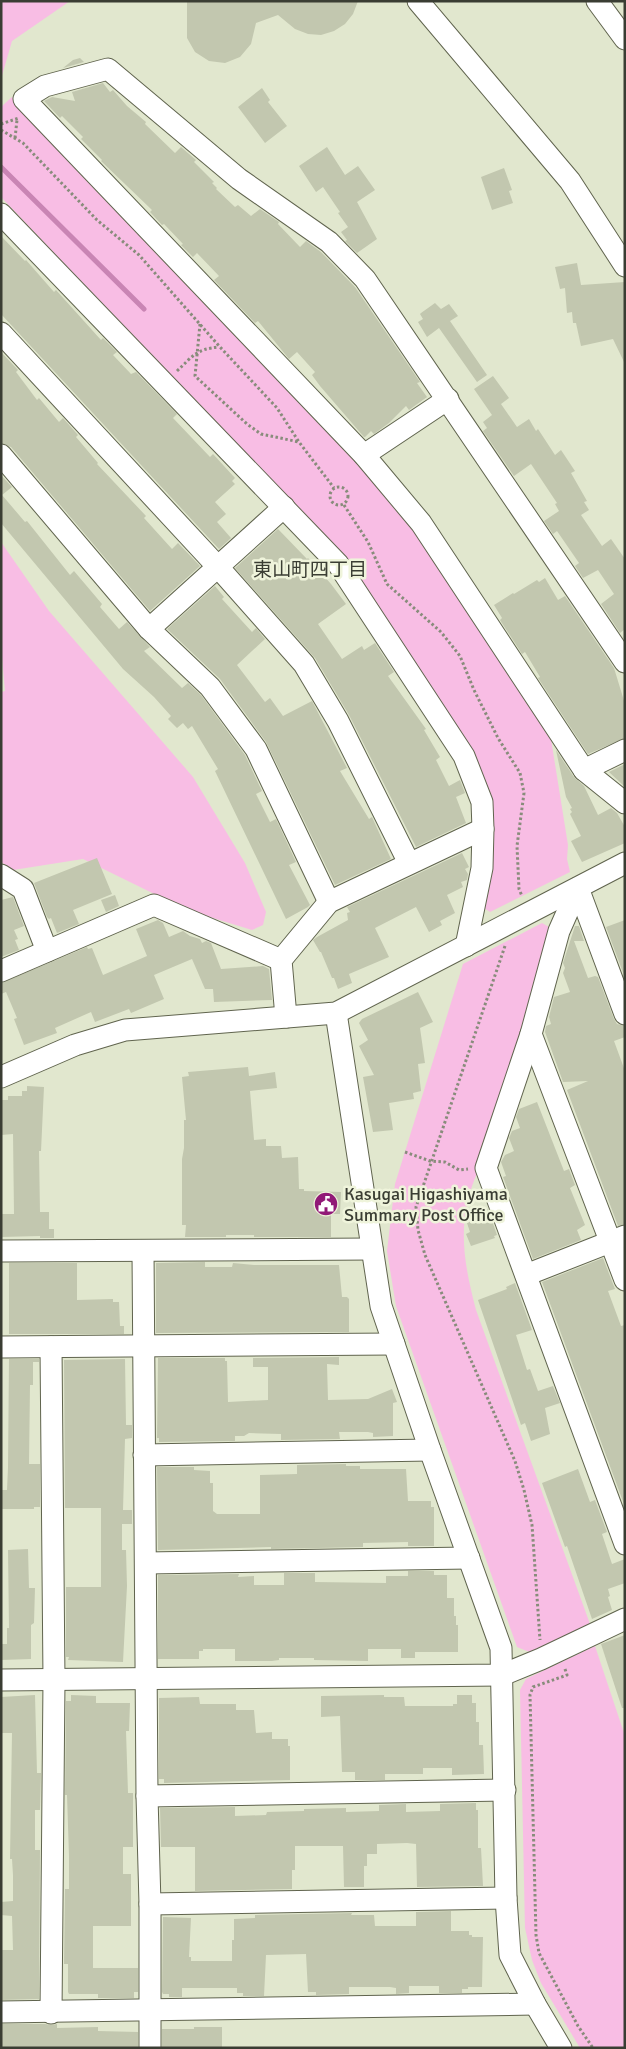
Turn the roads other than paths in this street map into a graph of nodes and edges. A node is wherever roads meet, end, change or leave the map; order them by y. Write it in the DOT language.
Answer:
graph roads {
  1 [pos="418,1"];
  2 [pos="597,1"];
  3 [pos="625,39"];
  4 [pos="1,214"];
  5 [pos="625,266"];
  6 [pos="1,333"];
  7 [pos="448,399"];
  8 [pos="1,455"];
  9 [pos="364,455"];
  10 [pos="284,507"];
  11 [pos="218,567"];
  12 [pos="149,629"];
  13 [pos="625,662"];
  14 [pos="625,750"];
  15 [pos="584,770"];
  16 [pos="625,803"];
  17 [pos="483,829"];
  18 [pos="410,863"];
  19 [pos="625,863"];
  20 [pos="1,875"];
  21 [pos="578,888"];
  22 [pos="329,902"];
  23 [pos="466,946"];
  24 [pos="47,951"];
  25 [pos="281,960"];
  26 [pos="1,970"];
  27 [pos="336,1014"];
  28 [pos="625,1014"];
  29 [pos="286,1017"];
  30 [pos="531,1034"];
  31 [pos="1,1077"];
  32 [pos="618,1239"];
  33 [pos="372,1250"];
  34 [pos="1,1251"];
  35 [pos="143,1251"];
  36 [pos="526,1275"];
  37 [pos="625,1280"];
  38 [pos="394,1344"];
  39 [pos="143,1346"];
  40 [pos="1,1347"];
  41 [pos="51,1347"];
  42 [pos="430,1450"];
  43 [pos="144,1455"];
  44 [pos="625,1544"];
  45 [pos="469,1558"];
  46 [pos="146,1564"];
  47 [pos="625,1619"];
  48 [pos="502,1675"];
  49 [pos="147,1679"];
  50 [pos="1,1680"];
  51 [pos="54,1680"];
  52 [pos="505,1790"];
  53 [pos="147,1796"];
  54 [pos="506,1898"];
  55 [pos="150,1904"];
  56 [pos="534,2004"];
  57 [pos="149,2010"];
  58 [pos="1,2012"];
  59 [pos="51,2013"];
  60 [pos="150,2048"];
  61 [pos="561,2048"];
  1 -- 5 [label="street"];
  2 -- 3 [label="street"];
  4 -- 10 [label="street"];
  6 -- 11 [label="street"];
  7 -- 9 [label="street"];
  7 -- 9 [label="street"];
  7 -- 13 [label="street"];
  8 -- 12 [label="street"];
  9 -- 15 [label="street"];
  10 -- 11 [label="street"];
  10 -- 17 [label="street"];
  11 -- 12 [label="street"];
  11 -- 18 [label="street"];
  12 -- 22 [label="street"];
  14 -- 15 [label="street"];
  15 -- 16 [label="street"];
  17 -- 18 [label="street"];
  17 -- 23 [label="street"];
  18 -- 22 [label="street"];
  19 -- 21 [label="street"];
  20 -- 24 [label="street"];
  21 -- 23 [label="street"];
  21 -- 28 [label="street"];
  21 -- 30 [label="street"];
  22 -- 25 [label="street"];
  23 -- 27 [label="street"];
  24 -- 25 [label="street"];
  24 -- 26 [label="street"];
  25 -- 29 [label="street"];
  27 -- 29 [label="street"];
  27 -- 33 [label="street"];
  29 -- 31 [label="street"];
  30 -- 32 [label="street"];
  30 -- 36 [label="street"];
  32 -- 36 [label="street"];
  32 -- 37 [label="street"];
  33 -- 35 [label="street"];
  33 -- 38 [label="street"];
  34 -- 35 [label="street"];
  35 -- 39 [label="street"];
  36 -- 44 [label="street"];
  38 -- 39 [label="street"];
  38 -- 42 [label="street"];
  39 -- 41 [label="street"];
  39 -- 43 [label="street"];
  40 -- 41 [label="street"];
  41 -- 51 [label="street"];
  42 -- 43 [label="street"];
  42 -- 45 [label="street"];
  43 -- 46 [label="street"];
  45 -- 46 [label="street"];
  45 -- 48 [label="street"];
  46 -- 49 [label="street"];
  47 -- 48 [label="street"];
  48 -- 49 [label="street"];
  48 -- 52 [label="street"];
  49 -- 51 [label="street"];
  49 -- 53 [label="street"];
  50 -- 51 [label="street"];
  51 -- 59 [label="street"];
  52 -- 53 [label="street"];
  52 -- 54 [label="street"];
  53 -- 55 [label="street"];
  54 -- 55 [label="street"];
  54 -- 56 [label="street"];
  55 -- 57 [label="street"];
  56 -- 57 [label="street"];
  56 -- 61 [label="street"];
  57 -- 59 [label="street"];
  57 -- 60 [label="street"];
  58 -- 59 [label="street"];
}
